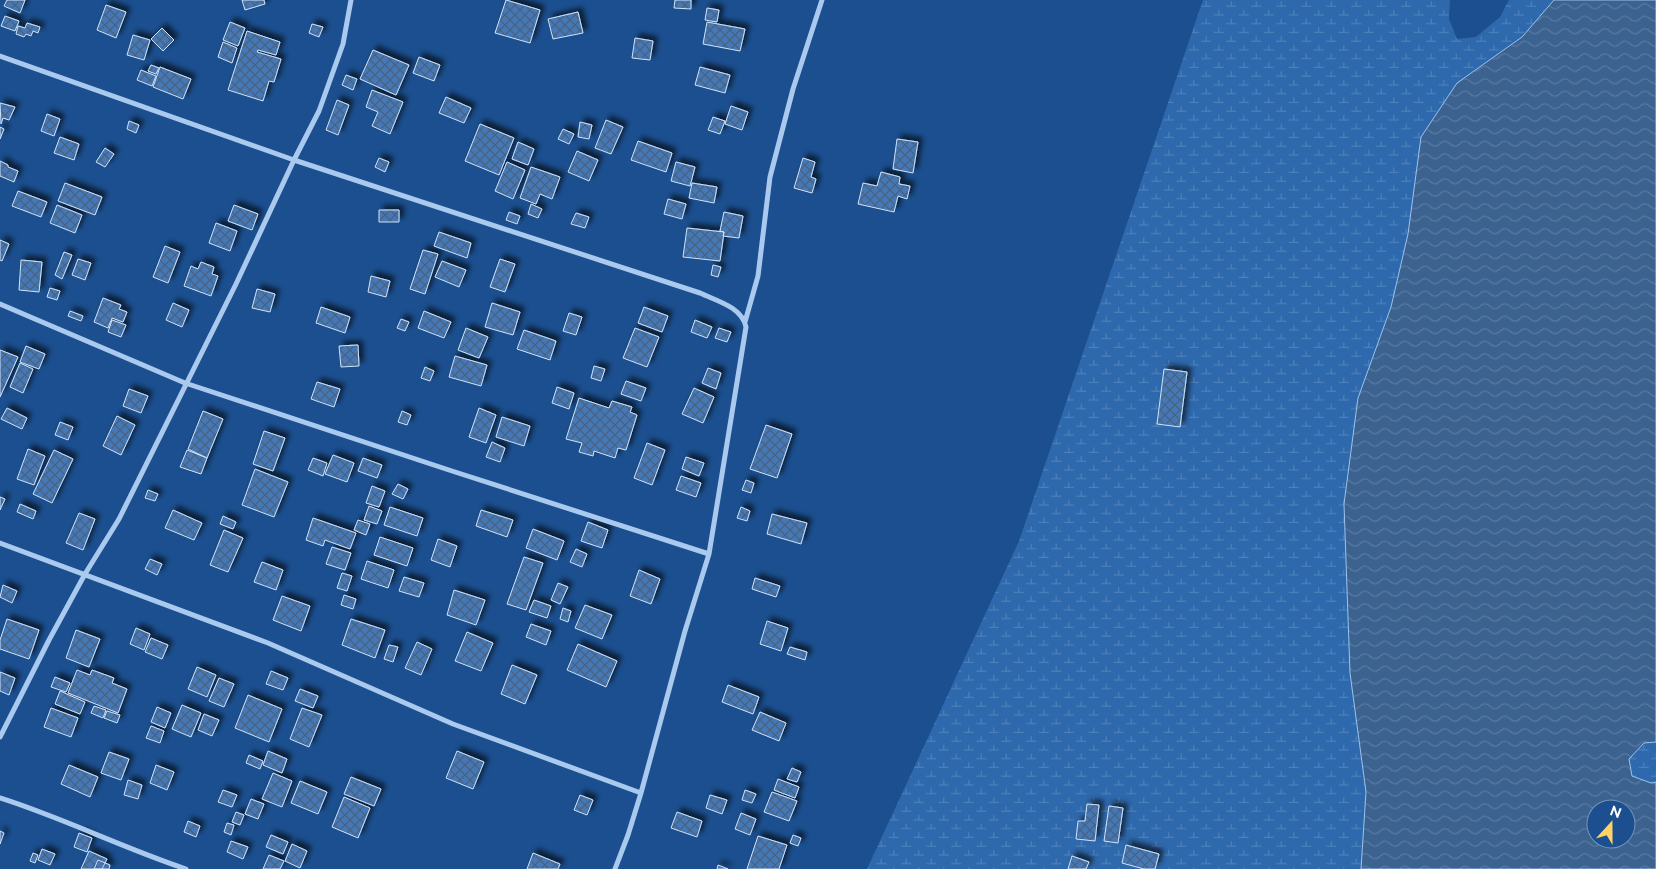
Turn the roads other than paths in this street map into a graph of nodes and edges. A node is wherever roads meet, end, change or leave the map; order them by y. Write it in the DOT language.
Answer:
graph roads {
  1 [pos="351,0"];
  2 [pos="822,0"];
  3 [pos="0,56"];
  4 [pos="294,160"];
  5 [pos="0,304"];
  6 [pos="745,322"];
  7 [pos="185,383"];
  8 [pos="0,543"];
  9 [pos="708,554"];
  10 [pos="85,574"];
  11 [pos="0,737"];
  12 [pos="641,793"];
  13 [pos="0,798"];
  14 [pos="186,869"];
  15 [pos="615,869"];
  1 -- 4 [label="street"];
  2 -- 6 [label="street"];
  3 -- 4 [label="street"];
  4 -- 6 [label="street"];
  4 -- 7 [label="street"];
  5 -- 7 [label="street"];
  6 -- 9 [label="street"];
  7 -- 9 [label="street"];
  7 -- 10 [label="street"];
  8 -- 10 [label="street"];
  9 -- 12 [label="street"];
  10 -- 11 [label="street"];
  10 -- 12 [label="street"];
  12 -- 15 [label="street"];
  13 -- 14 [label="street"];
}
